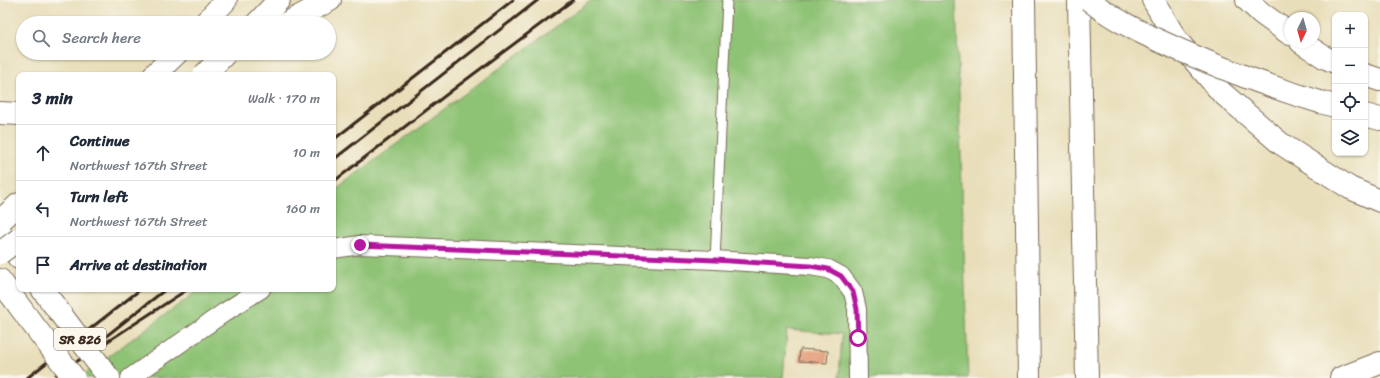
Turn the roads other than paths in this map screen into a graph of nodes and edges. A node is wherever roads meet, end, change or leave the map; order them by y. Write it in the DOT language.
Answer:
graph roads {
  1 [pos="226,0"];
  2 [pos="279,0"];
  3 [pos="330,0"];
  4 [pos="727,0"];
  5 [pos="1024,0"];
  6 [pos="1079,0"];
  7 [pos="1089,0"];
  8 [pos="1153,0"];
  9 [pos="1247,0"];
  10 [pos="211,16"];
  11 [pos="264,16"];
  12 [pos="300,16"];
  13 [pos="1284,30"];
  14 [pos="1310,48"];
  15 [pos="170,60"];
  16 [pos="1332,61"];
  17 [pos="157,72"];
  18 [pos="1368,76"];
  19 [pos="1380,80"];
  20 [pos="1327,104"];
  21 [pos="0,113"];
  22 [pos="16,114"];
  23 [pos="1368,116"];
  24 [pos="1380,119"];
  25 [pos="1380,201"];
  26 [pos="16,207"];
  27 [pos="0,221"];
  28 [pos="0,232"];
  29 [pos="16,241"];
  30 [pos="337,248"];
  31 [pos="0,253"];
  32 [pos="16,254"];
  33 [pos="715,260"];
  34 [pos="0,280"];
  35 [pos="256,292"];
  36 [pos="47,295"];
  37 [pos="1380,363"];
  38 [pos="74,378"];
  39 [pos="109,378"];
  40 [pos="130,378"];
  41 [pos="858,378"];
  42 [pos="1029,378"];
  43 [pos="1087,378"];
  44 [pos="1341,378"];
  1 -- 10 [label="highway"];
  2 -- 11 [label="highway"];
  3 -- 12 [label="highway"];
  4 -- 33 [label="lane"];
  5 -- 42 [label="highway"];
  6 -- 43 [label="highway"];
  7 -- 20 [label="highway, bridge"];
  8 -- 25 [label="highway"];
  9 -- 13 [label="highway"];
  14 -- 16 [label="highway"];
  15 -- 17 [label="highway"];
  18 -- 19 [label="highway"];
  21 -- 22 [label="highway"];
  23 -- 24 [label="highway"];
  26 -- 27 [label="highway"];
  28 -- 32 [label="highway"];
  29 -- 31 [label="highway, bridge"];
  30 -- 33 [label="street"];
  33 -- 41 [label="street"];
  34 -- 38 [label="highway, SR 826, bridge"];
  35 -- 40 [label="street"];
  36 -- 39 [label="highway, SR 826, bridge"];
  37 -- 44 [label="highway"];
}
